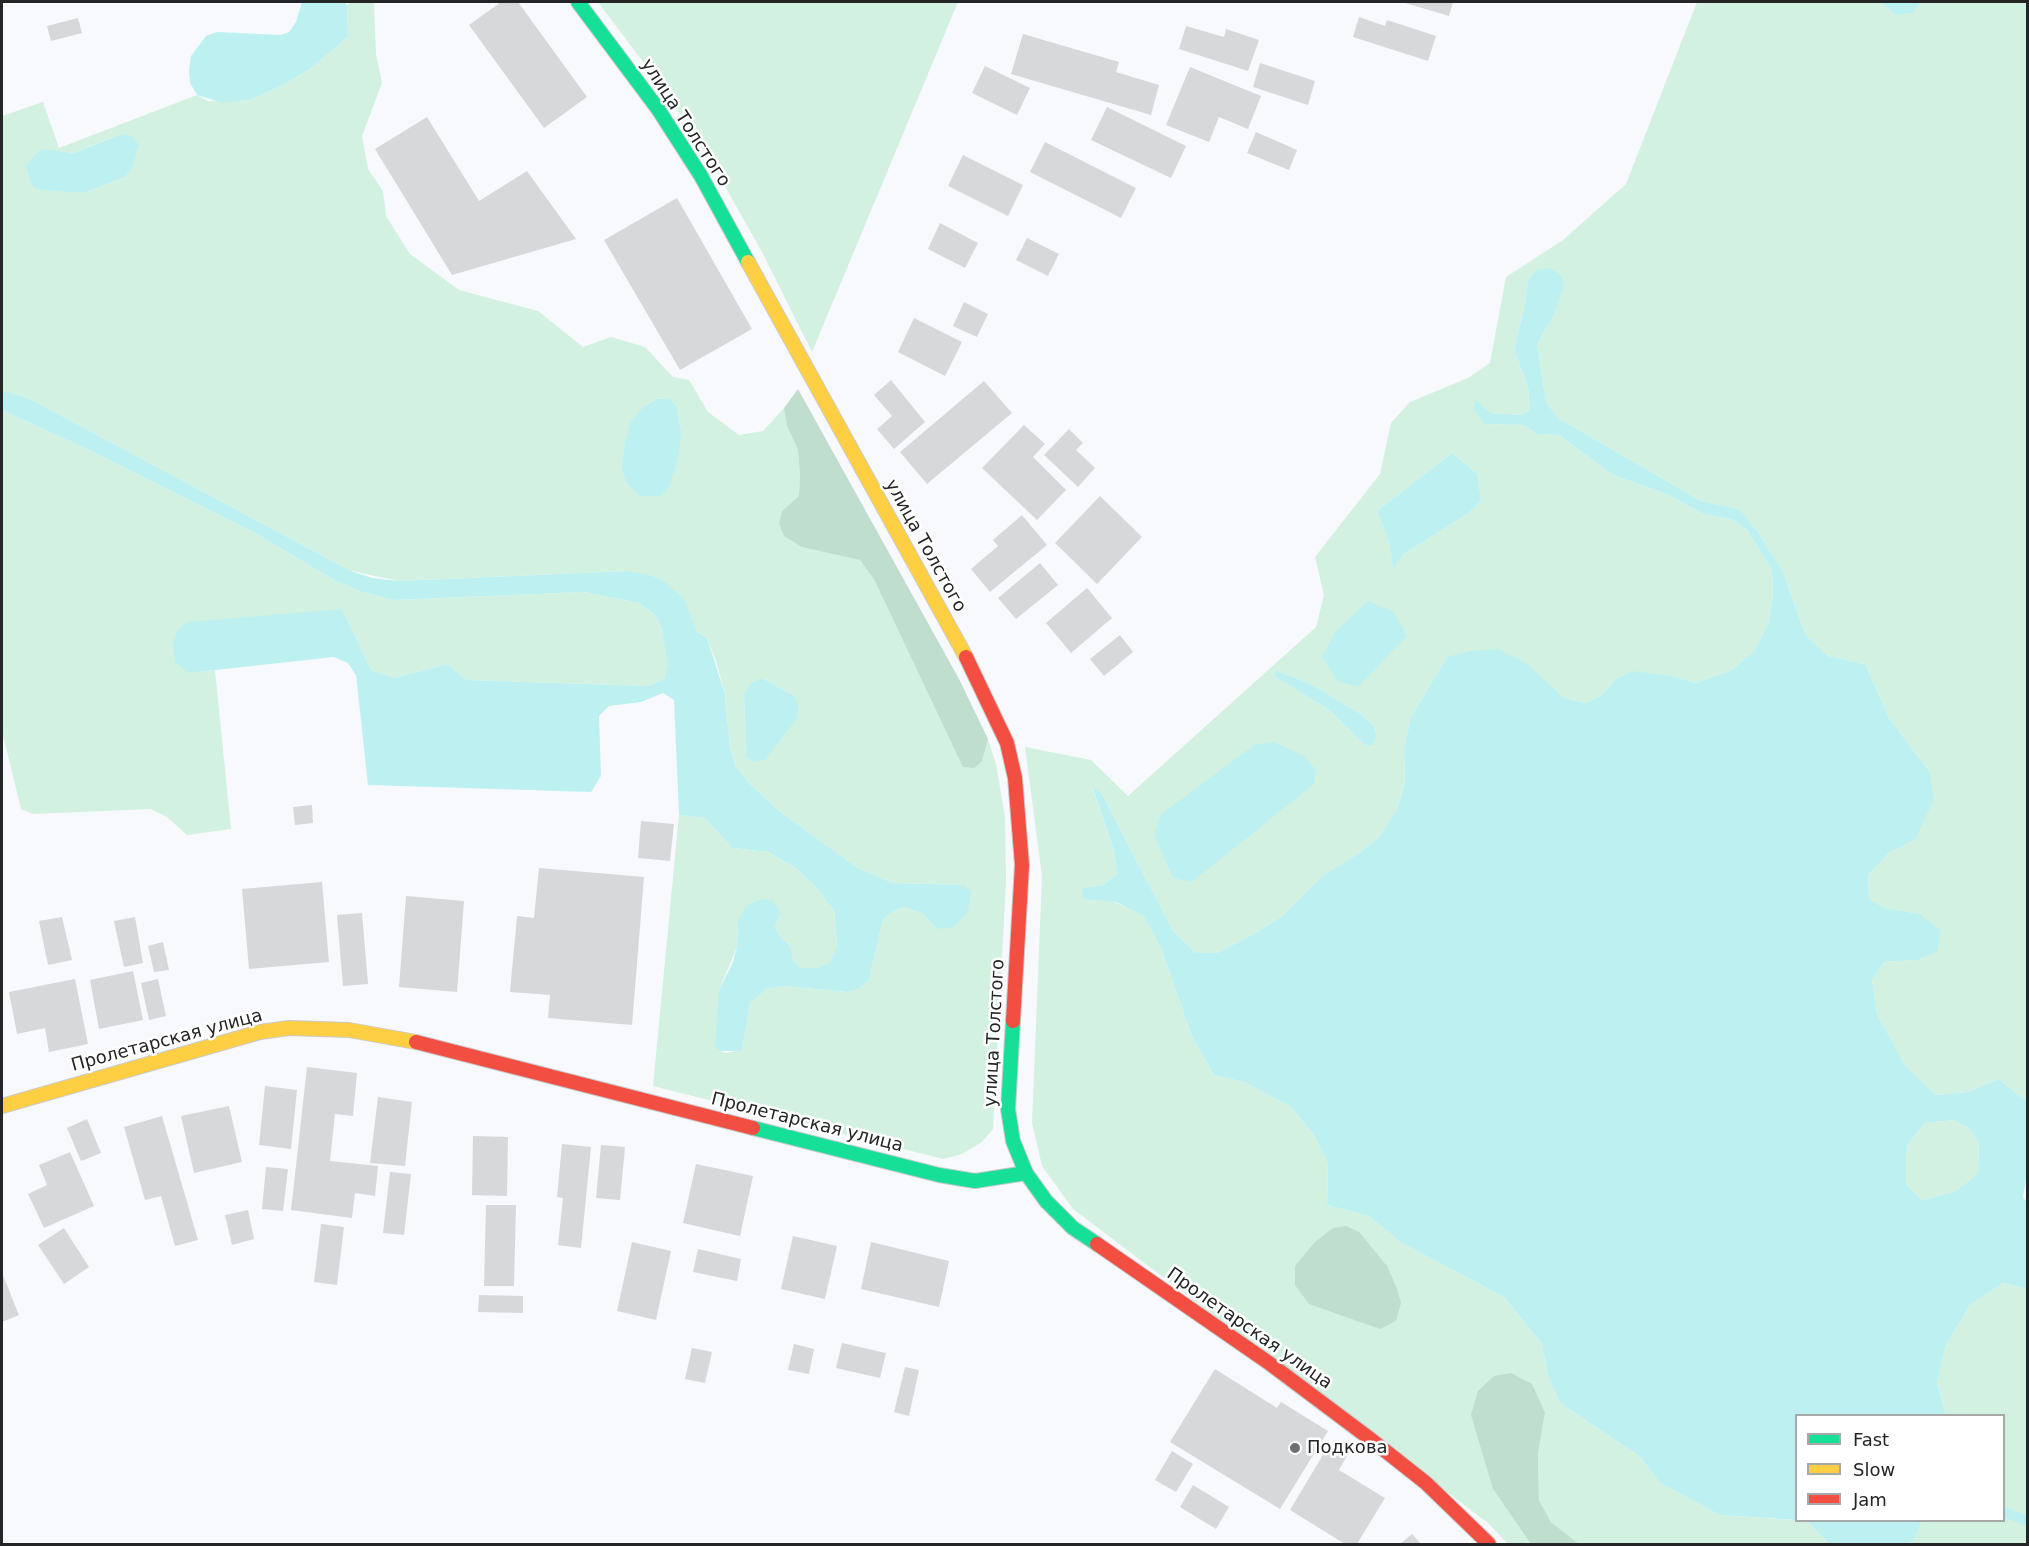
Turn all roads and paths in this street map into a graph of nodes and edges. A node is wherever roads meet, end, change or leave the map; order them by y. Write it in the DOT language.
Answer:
graph roads {
  1 [pos="578,2"];
  2 [pos="2,1106"];
  3 [pos="1026,1173"];
  4 [pos="1489,1545"];
  1 -- 3 [label="main road, улица Толстого"];
  2 -- 3 [label="main road, Пролетарская улица"];
  3 -- 4 [label="main road, Пролетарская улица"];
}
